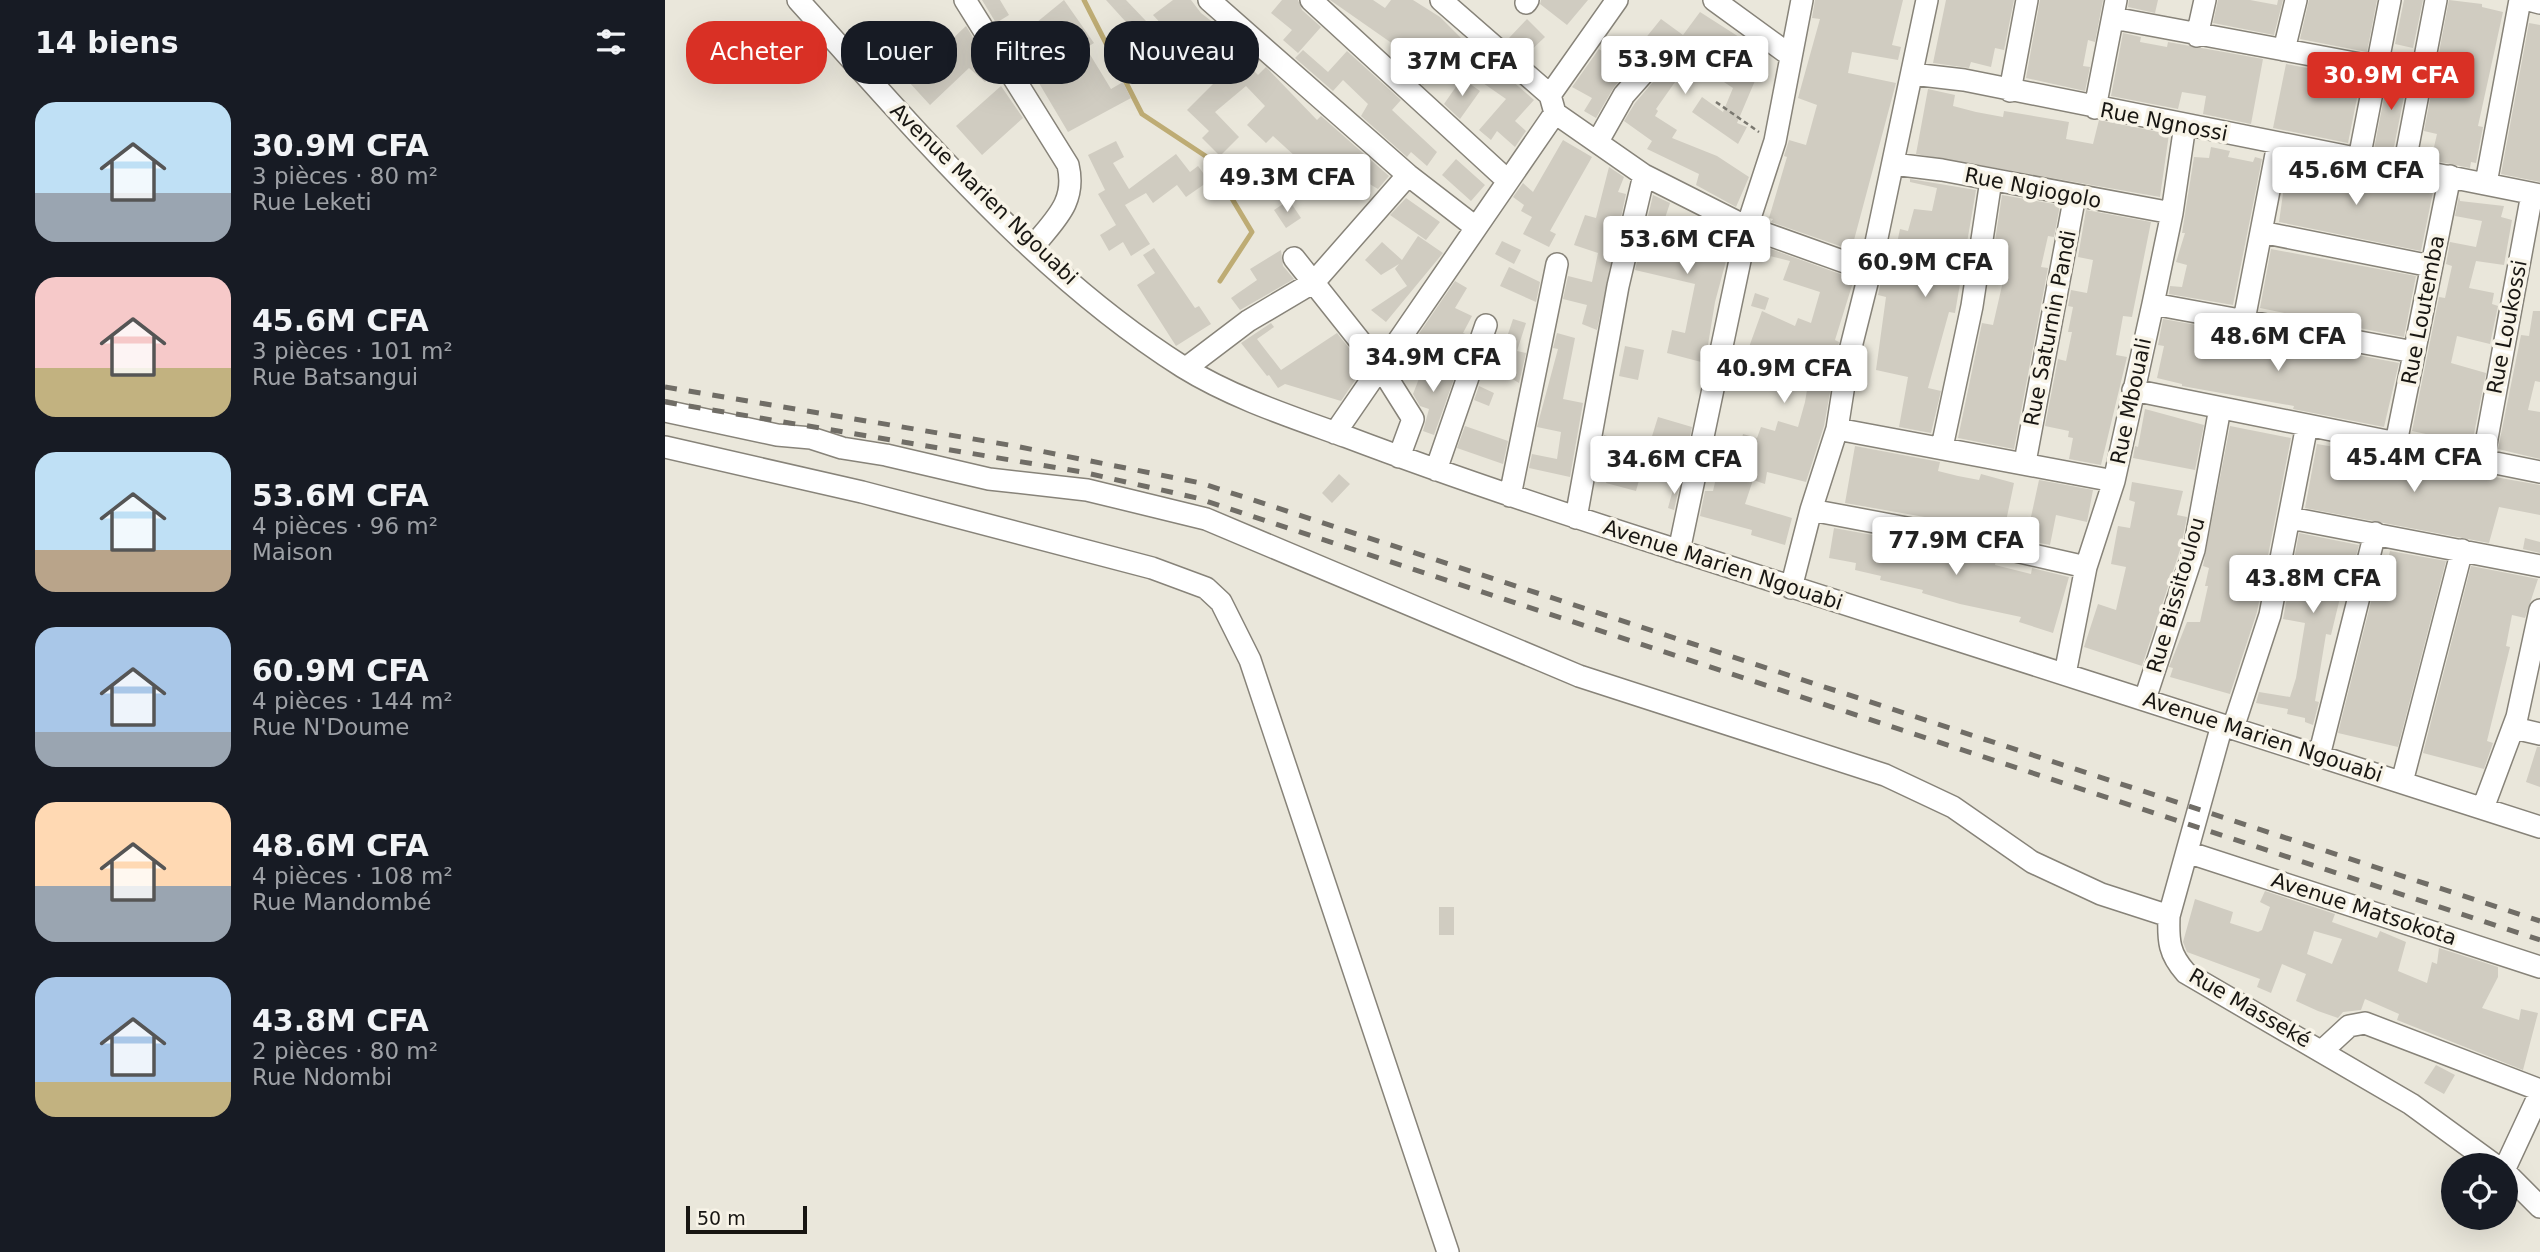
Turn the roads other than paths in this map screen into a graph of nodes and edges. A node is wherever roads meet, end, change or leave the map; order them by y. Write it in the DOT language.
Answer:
graph roads {
  1 [pos="798,0"];
  2 [pos="965,0"];
  3 [pos="1209,0"];
  4 [pos="1311,0"];
  5 [pos="1441,0"];
  6 [pos="1617,0"];
  7 [pos="1714,0"];
  8 [pos="1802,0"];
  9 [pos="1927,0"];
  10 [pos="2027,0"];
  11 [pos="2205,0"];
  12 [pos="2296,0"];
  13 [pos="2389,0"];
  14 [pos="2436,0"];
  15 [pos="2520,0"];
  16 [pos="2529,0"];
  17 [pos="2540,3"];
  18 [pos="2115,9"];
  19 [pos="2197,36"];
  20 [pos="2284,50"];
  21 [pos="1791,56"];
  22 [pos="1655,60"];
  23 [pos="2376,68"];
  24 [pos="1912,74"];
  25 [pos="2010,91"];
  26 [pos="1552,104"];
  27 [pos="2095,108"];
  28 [pos="2185,125"];
  29 [pos="1598,141"];
  30 [pos="2279,144"];
  31 [pos="2359,159"];
  32 [pos="1893,164"];
  33 [pos="2404,167"];
  34 [pos="1408,175"];
  35 [pos="1644,175"];
  36 [pos="2450,176"];
  37 [pos="1507,180"];
  38 [pos="1991,180"];
  39 [pos="2486,183"];
  40 [pos="2075,195"];
  41 [pos="2536,195"];
  42 [pos="2172,213"];
  43 [pos="1474,226"];
  44 [pos="1747,227"];
  45 [pos="2261,232"];
  46 [pos="1032,248"];
  47 [pos="1294,258"];
  48 [pos="1557,264"];
  49 [pos="2431,266"];
  50 [pos="1870,271"];
  51 [pos="1314,282"];
  52 [pos="2153,304"];
  53 [pos="2244,320"];
  54 [pos="1486,325"];
  55 [pos="2414,352"];
  56 [pos="1379,365"];
  57 [pos="1186,369"];
  58 [pos="2133,390"];
  59 [pos="2220,408"];
  60 [pos="665,411"];
  61 [pos="2307,425"];
  62 [pos="1837,429"];
  63 [pos="1335,433"];
  64 [pos="2396,443"];
  65 [pos="665,447"];
  66 [pos="1943,447"];
  67 [pos="1399,457"];
  68 [pos="2483,460"];
  69 [pos="2025,462"];
  70 [pos="1436,470"];
  71 [pos="2540,472"];
  72 [pos="2114,481"];
  73 [pos="1510,496"];
  74 [pos="1811,510"];
  75 [pos="1576,518"];
  76 [pos="2290,518"];
  77 [pos="2375,533"];
  78 [pos="2462,550"];
  79 [pos="1679,551"];
  80 [pos="2540,566"];
  81 [pos="2086,567"];
  82 [pos="1791,588"];
  83 [pos="2540,610"];
  84 [pos="2537,639"];
  85 [pos="2066,674"];
  86 [pos="2145,699"];
  87 [pos="2227,727"];
  88 [pos="2514,728"];
  89 [pos="2540,734"];
  90 [pos="2319,757"];
  91 [pos="2402,782"];
  92 [pos="2483,808"];
  93 [pos="2540,827"];
  94 [pos="2187,852"];
  95 [pos="2169,916"];
  96 [pos="2540,967"];
  97 [pos="2323,1050"];
  98 [pos="2540,1092"];
  99 [pos="2478,1153"];
  100 [pos="2512,1153"];
  101 [pos="2518,1185"];
  102 [pos="2540,1207"];
  103 [pos="1448,1252"];
  1 -- 46 [label="street, Avenue Marien Ngouabi"];
  2 -- 46 [label="street"];
  3 -- 34 [label="street"];
  4 -- 37 [label="street"];
  5 -- 26 [label="street"];
  6 -- 26 [label="street"];
  7 -- 21 [label="street"];
  8 -- 21 [label="street"];
  9 -- 24 [label="street"];
  10 -- 25 [label="street"];
  11 -- 19 [label="street"];
  12 -- 20 [label="street"];
  13 -- 23 [label="street"];
  14 -- 33 [label="street"];
  15 -- 39 [label="street"];
  16 -- 17 [label="street"];
  18 -- 19 [label="street"];
  18 -- 27 [label="street"];
  19 -- 20 [label="street"];
  20 -- 23 [label="street"];
  21 -- 44 [label="street"];
  22 -- 29 [label="street"];
  23 -- 31 [label="street"];
  24 -- 25 [label="street, Rue Ngnossi"];
  24 -- 32 [label="street"];
  25 -- 27 [label="street, Rue Ngnossi"];
  26 -- 29 [label="street"];
  26 -- 37 [label="street"];
  27 -- 28 [label="street, Rue Ngnossi"];
  28 -- 30 [label="street, Rue Ngnossi"];
  28 -- 42 [label="street, Rue Mbouali"];
  29 -- 35 [label="street"];
  30 -- 31 [label="street, Rue Ngnossi"];
  30 -- 45 [label="street"];
  31 -- 33 [label="street, Rue Ngnossi"];
  32 -- 38 [label="street, Rue Ngiogolo"];
  32 -- 50 [label="street"];
  33 -- 36 [label="street, Rue Ngnossi"];
  34 -- 43 [label="street"];
  34 -- 51 [label="street"];
  35 -- 44 [label="street"];
  35 -- 75 [label="street"];
  36 -- 39 [label="street, Rue Ngnossi"];
  36 -- 49 [label="street, Rue Loutemba"];
  37 -- 43 [label="street"];
  38 -- 40 [label="street, Rue Ngiogolo"];
  38 -- 66 [label="street"];
  39 -- 41 [label="street, Rue Ngnossi"];
  40 -- 42 [label="street, Rue Ngiogolo"];
  40 -- 69 [label="street, Rue Saturnin Pandi"];
  41 -- 68 [label="street, Rue Loukossi"];
  42 -- 52 [label="street, Rue Mbouali"];
  43 -- 56 [label="street"];
  44 -- 50 [label="street"];
  44 -- 79 [label="street"];
  45 -- 49 [label="street"];
  45 -- 53 [label="street"];
  46 -- 57 [label="street, Avenue Marien Ngouabi"];
  47 -- 51 [label="street"];
  48 -- 73 [label="street"];
  49 -- 55 [label="street, Rue Loutemba"];
  50 -- 62 [label="street"];
  51 -- 56 [label="street"];
  51 -- 57 [label="street"];
  52 -- 53 [label="street"];
  52 -- 58 [label="street, Rue Mbouali"];
  53 -- 55 [label="street"];
  54 -- 70 [label="street"];
  55 -- 64 [label="street, Rue Loutemba"];
  56 -- 63 [label="street"];
  56 -- 67 [label="street"];
  57 -- 63 [label="street, Avenue Marien Ngouabi"];
  58 -- 59 [label="street"];
  58 -- 72 [label="street, Rue Mbouali"];
  59 -- 61 [label="street"];
  59 -- 86 [label="street, Rue Bissitoulou"];
  60 -- 95 [label="street"];
  61 -- 64 [label="street"];
  61 -- 76 [label="street, Rue Masseké"];
  62 -- 66 [label="street"];
  62 -- 74 [label="street"];
  63 -- 67 [label="street, Avenue Marien Ngouabi"];
  64 -- 68 [label="street"];
  65 -- 103 [label="street"];
  66 -- 69 [label="street"];
  67 -- 70 [label="street, Avenue Marien Ngouabi"];
  68 -- 71 [label="street"];
  69 -- 72 [label="street"];
  70 -- 73 [label="street, Avenue Marien Ngouabi"];
  72 -- 81 [label="street, Rue Mbouali"];
  73 -- 75 [label="street, Avenue Marien Ngouabi"];
  74 -- 81 [label="street"];
  74 -- 82 [label="street"];
  75 -- 79 [label="street, Avenue Marien Ngouabi"];
  76 -- 77 [label="street"];
  76 -- 87 [label="street, Rue Masseké"];
  77 -- 78 [label="street"];
  77 -- 90 [label="street"];
  78 -- 80 [label="street"];
  78 -- 91 [label="street"];
  79 -- 82 [label="street, Avenue Marien Ngouabi"];
  81 -- 85 [label="street, Rue Mbouali"];
  82 -- 85 [label="street, Avenue Marien Ngouabi"];
  83 -- 84 [label="street"];
  84 -- 88 [label="street"];
  85 -- 86 [label="street, Avenue Marien Ngouabi"];
  86 -- 87 [label="street, Avenue Marien Ngouabi"];
  87 -- 90 [label="street, Avenue Marien Ngouabi"];
  87 -- 94 [label="street, Rue Masseké"];
  88 -- 89 [label="street"];
  88 -- 92 [label="street"];
  90 -- 91 [label="street, Avenue Marien Ngouabi"];
  91 -- 92 [label="street, Avenue Marien Ngouabi"];
  92 -- 93 [label="street, Avenue Marien Ngouabi"];
  94 -- 95 [label="street, Rue Masseké"];
  94 -- 96 [label="street, Avenue Matsokota"];
  95 -- 97 [label="street, Rue Masseké"];
  97 -- 98 [label="street"];
  97 -- 99 [label="street, Rue Masseké"];
  98 -- 100 [label="street"];
  101 -- 102 [label="street"];
}
